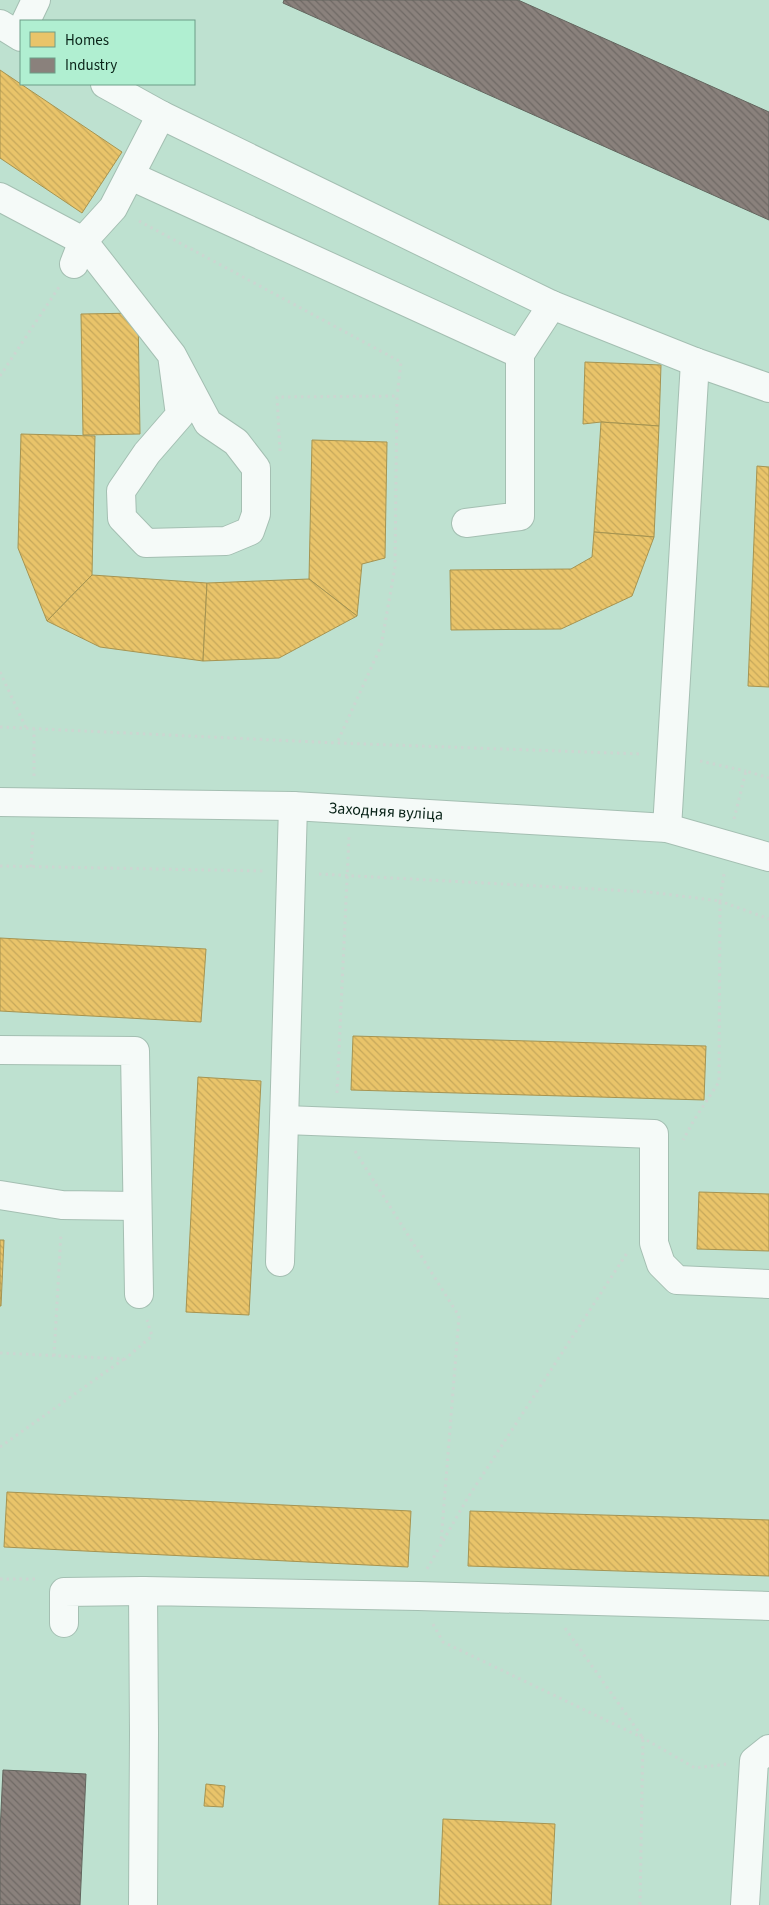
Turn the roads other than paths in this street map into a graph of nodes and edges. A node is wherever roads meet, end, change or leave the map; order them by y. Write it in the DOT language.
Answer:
graph roads {
  1 [pos="36,0"];
  2 [pos="23,20"];
  3 [pos="107,85"];
  4 [pos="161,115"];
  5 [pos="131,176"];
  6 [pos="0,197"];
  7 [pos="78,252"];
  8 [pos="552,306"];
  9 [pos="520,354"];
  10 [pos="172,355"];
  11 [pos="695,362"];
  12 [pos="769,388"];
  13 [pos="466,523"];
  14 [pos="0,802"];
  15 [pos="292,806"];
  16 [pos="667,828"];
  17 [pos="769,857"];
  18 [pos="0,1050"];
  19 [pos="285,1120"];
  20 [pos="0,1195"];
  21 [pos="137,1206"];
  22 [pos="280,1262"];
  23 [pos="769,1284"];
  24 [pos="139,1294"];
  25 [pos="143,1591"];
  26 [pos="769,1606"];
  27 [pos="64,1623"];
  28 [pos="761,1755"];
  29 [pos="143,1905"];
  30 [pos="745,1905"];
  1 -- 2 [label="street"];
  3 -- 4 [label="street"];
  4 -- 5 [label="street"];
  4 -- 8 [label="street"];
  5 -- 7 [label="street"];
  5 -- 9 [label="street"];
  6 -- 7 [label="street"];
  7 -- 10 [label="street"];
  8 -- 9 [label="street"];
  8 -- 11 [label="street"];
  9 -- 13 [label="street"];
  10 -- 10 [label="street"];
  11 -- 12 [label="street"];
  11 -- 16 [label="street"];
  14 -- 15 [label="street, Заходняя вуліца"];
  15 -- 16 [label="street, Заходняя вуліца"];
  15 -- 19 [label="street"];
  16 -- 17 [label="street, Заходняя вуліца"];
  18 -- 21 [label="street"];
  19 -- 22 [label="street"];
  19 -- 23 [label="street"];
  20 -- 21 [label="street"];
  21 -- 24 [label="street"];
  25 -- 26 [label="street"];
  25 -- 27 [label="street"];
  25 -- 29 [label="street"];
  28 -- 30 [label="street"];
}
